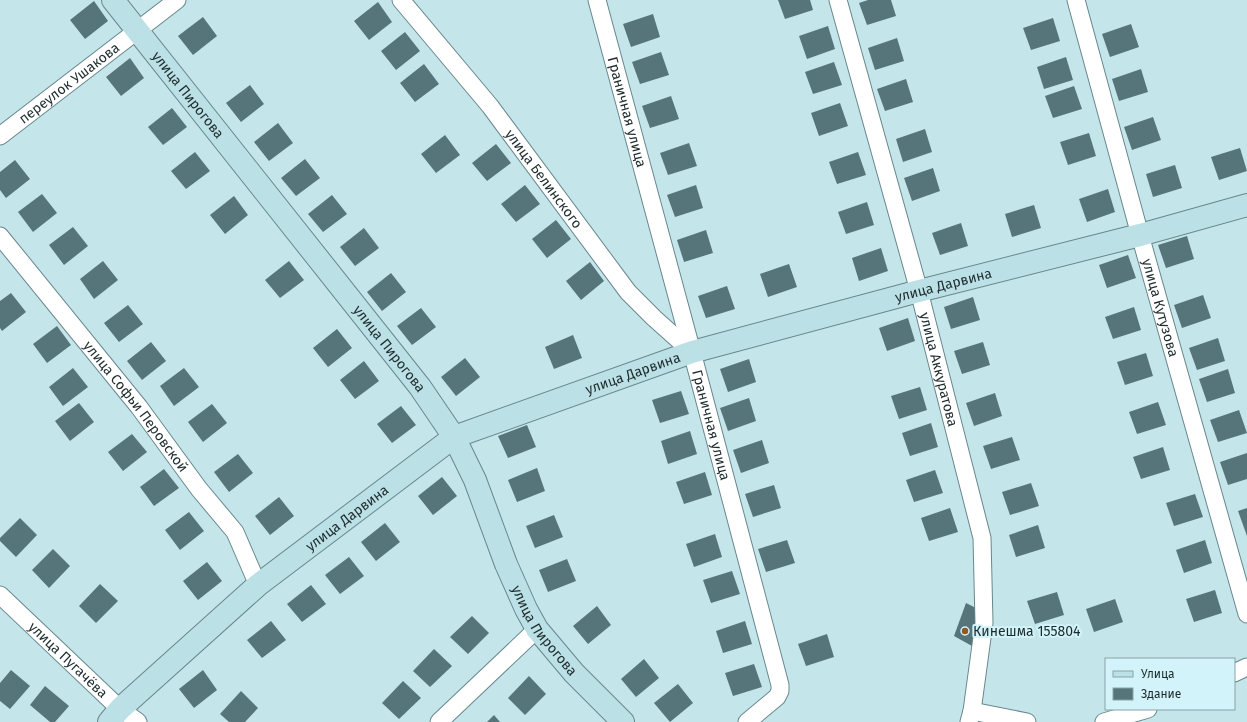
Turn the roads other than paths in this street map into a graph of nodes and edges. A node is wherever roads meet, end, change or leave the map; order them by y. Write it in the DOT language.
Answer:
graph roads {
  1 [pos="113,0"];
  2 [pos="177,0"];
  3 [pos="402,0"];
  4 [pos="597,0"];
  5 [pos="838,0"];
  6 [pos="1076,0"];
  7 [pos="138,31"];
  8 [pos="0,136"];
  9 [pos="1247,205"];
  10 [pos="1140,235"];
  11 [pos="0,236"];
  12 [pos="919,291"];
  13 [pos="692,352"];
  14 [pos="454,437"];
  15 [pos="258,585"];
  16 [pos="0,596"];
  17 [pos="1247,614"];
  18 [pos="538,629"];
  19 [pos="1247,667"];
  20 [pos="1235,673"];
  21 [pos="1145,710"];
  22 [pos="115,715"];
  23 [pos="970,717"];
  24 [pos="138,722"];
  25 [pos="439,722"];
  26 [pos="623,722"];
  27 [pos="747,722"];
  28 [pos="1027,722"];
  29 [pos="1104,722"];
  1 -- 7 [label="street, улица Пирогова"];
  2 -- 7 [label="street, переулок Ушакова"];
  3 -- 13 [label="street, улица Белинского"];
  4 -- 13 [label="street, Граничная улица"];
  5 -- 12 [label="street, улица Аккуратова"];
  6 -- 10 [label="street, улица Кутузова"];
  7 -- 8 [label="street, переулок Ушакова"];
  7 -- 14 [label="street, улица Пирогова"];
  9 -- 10 [label="street, улица Дарвина"];
  10 -- 12 [label="street, улица Дарвина"];
  10 -- 17 [label="street, улица Кутузова"];
  11 -- 15 [label="street, улица Софьи Перовской"];
  12 -- 13 [label="street, улица Дарвина"];
  12 -- 23 [label="street, улица Аккуратова"];
  13 -- 14 [label="street, улица Дарвина"];
  13 -- 27 [label="street, Граничная улица"];
  14 -- 15 [label="street, улица Дарвина"];
  14 -- 18 [label="street, улица Пирогова"];
  15 -- 22 [label="street, улица Дарвина"];
  16 -- 22 [label="street, улица Пугачёва"];
  18 -- 25 [label="street"];
  18 -- 26 [label="street, улица Пирогова"];
  19 -- 20 [label="street"];
  21 -- 29 [label="street"];
  22 -- 24 [label="street, улица Пугачёва"];
  23 -- 28 [label="street"];
}
